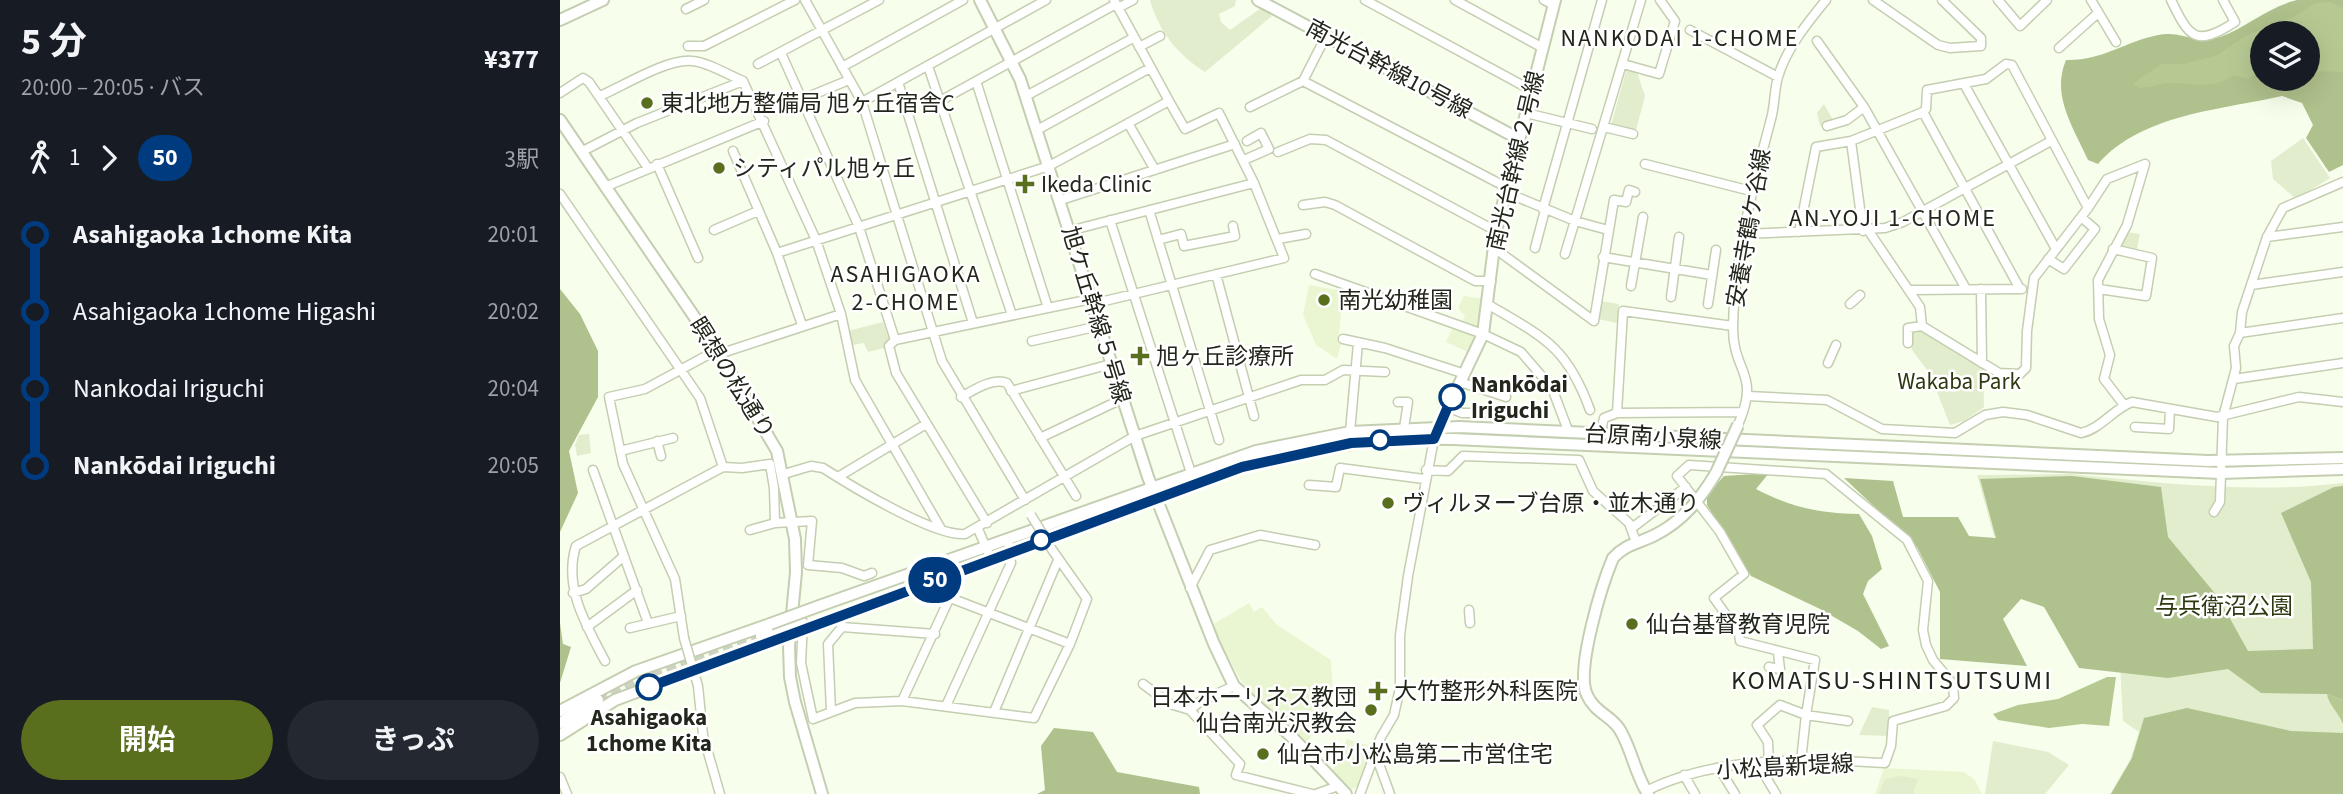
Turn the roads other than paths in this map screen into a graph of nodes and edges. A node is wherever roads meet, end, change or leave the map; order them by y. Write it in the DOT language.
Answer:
graph roads {
  1 [pos="603,0"];
  2 [pos="704,0"];
  3 [pos="796,0"];
  4 [pos="805,0"];
  5 [pos="879,0"];
  6 [pos="963,0"];
  7 [pos="980,0"];
  8 [pos="1046,0"];
  9 [pos="1133,0"];
  10 [pos="1258,0"];
  11 [pos="1365,0"];
  12 [pos="1455,0"];
  13 [pos="1602,0"];
  14 [pos="1641,0"];
  15 [pos="1660,0"];
  16 [pos="1826,0"];
  17 [pos="1873,0"];
  18 [pos="1942,0"];
  19 [pos="1998,0"];
  20 [pos="2048,0"];
  21 [pos="2091,0"];
  22 [pos="2171,0"];
  23 [pos="2223,0"];
  24 [pos="1551,2"];
  25 [pos="1116,4"];
  26 [pos="686,9"];
  27 [pos="2098,13"];
  28 [pos="560,20"];
  29 [pos="996,29"];
  30 [pos="1690,30"];
  31 [pos="823,32"];
  32 [pos="1327,34"];
  33 [pos="1160,36"];
  34 [pos="1133,37"];
  35 [pos="1817,41"];
  36 [pos="2116,42"];
  37 [pos="688,46"];
  38 [pos="1139,47"];
  39 [pos="1543,48"];
  40 [pos="2059,48"];
  41 [pos="781,53"];
  42 [pos="1013,62"];
  43 [pos="758,64"];
  44 [pos="1623,64"];
  45 [pos="928,66"];
  46 [pos="842,67"];
  47 [pos="1150,68"];
  48 [pos="1778,77"];
  49 [pos="849,80"];
  50 [pos="743,81"];
  51 [pos="976,81"];
  52 [pos="1303,81"];
  53 [pos="898,82"];
  54 [pos="1964,83"];
  55 [pos="1531,90"];
  56 [pos="560,93"];
  57 [pos="600,96"];
  58 [pos="1026,96"];
  59 [pos="803,99"];
  60 [pos="940,101"];
  61 [pos="1170,101"];
  62 [pos="862,102"];
  63 [pos="1250,107"];
  64 [pos="1864,107"];
  65 [pos="776,110"];
  66 [pos="1923,112"];
  67 [pos="1526,113"];
  68 [pos="560,120"];
  69 [pos="764,121"];
  70 [pos="1128,123"];
  71 [pos="1568,123"];
  72 [pos="1827,126"];
  73 [pos="1604,127"];
  74 [pos="1592,129"];
  75 [pos="1037,130"];
  76 [pos="623,131"];
  77 [pos="1879,131"];
  78 [pos="1633,134"];
  79 [pos="1519,139"];
  80 [pos="1247,141"];
  81 [pos="1851,141"];
  82 [pos="2051,141"];
  83 [pos="1235,144"];
  84 [pos="733,151"];
  85 [pos="581,152"];
  86 [pos="1278,152"];
  87 [pos="1244,160"];
  88 [pos="1645,164"];
  89 [pos="2009,164"];
  90 [pos="652,166"];
  91 [pos="1049,166"];
  92 [pos="1155,170"];
  93 [pos="1009,178"];
  94 [pos="2343,182"];
  95 [pos="1254,183"];
  96 [pos="605,187"];
  97 [pos="1965,188"];
  98 [pos="1505,189"];
  99 [pos="971,191"];
  100 [pos="1751,191"];
  101 [pos="1635,192"];
  102 [pos="560,194"];
  103 [pos="1060,200"];
  104 [pos="934,202"];
  105 [pos="1303,205"];
  106 [pos="2088,208"];
  107 [pos="1544,209"];
  108 [pos="1149,210"];
  109 [pos="758,211"];
  110 [pos="1922,212"];
  111 [pos="898,214"];
  112 [pos="1643,217"];
  113 [pos="2081,217"];
  114 [pos="1110,220"];
  115 [pos="1575,221"];
  116 [pos="1233,226"];
  117 [pos="2343,226"];
  118 [pos="859,227"];
  119 [pos="715,230"];
  120 [pos="1608,230"];
  121 [pos="1069,231"];
  122 [pos="1496,231"];
  123 [pos="1865,231"];
  124 [pos="1799,232"];
  125 [pos="1306,234"];
  126 [pos="1744,234"];
  127 [pos="1679,237"];
  128 [pos="2267,237"];
  129 [pos="1278,239"];
  130 [pos="816,240"];
  131 [pos="1158,240"];
  132 [pos="1494,248"];
  133 [pos="1535,248"];
  134 [pos="2056,249"];
  135 [pos="2113,249"];
  136 [pos="1716,250"];
  137 [pos="777,253"];
  138 [pos="1565,254"];
  139 [pos="1602,257"];
  140 [pos="698,258"];
  141 [pos="2048,259"];
  142 [pos="1635,263"];
  143 [pos="1675,270"];
  144 [pos="2343,272"];
  145 [pos="1216,274"];
  146 [pos="1315,274"];
  147 [pos="1712,275"];
  148 [pos="1491,281"];
  149 [pos="1171,283"];
  150 [pos="2251,285"];
  151 [pos="1631,286"];
  152 [pos="2033,288"];
  153 [pos="1966,289"];
  154 [pos="1980,289"];
  155 [pos="2020,289"];
  156 [pos="2099,289"];
  157 [pos="1909,290"];
  158 [pos="1131,293"];
  159 [pos="1860,295"];
  160 [pos="1671,297"];
  161 [pos="1092,301"];
  162 [pos="1708,304"];
  163 [pos="1850,304"];
  164 [pos="1489,305"];
  165 [pos="1048,308"];
  166 [pos="841,314"];
  167 [pos="1012,315"];
  168 [pos="2343,318"];
  169 [pos="973,323"];
  170 [pos="802,325"];
  171 [pos="1099,326"];
  172 [pos="1733,326"];
  173 [pos="1922,326"];
  174 [pos="935,332"];
  175 [pos="2241,333"];
  176 [pos="1483,334"];
  177 [pos="1343,339"];
  178 [pos="895,340"];
  179 [pos="1032,341"];
  180 [pos="1358,343"];
  181 [pos="1608,343"];
  182 [pos="1908,343"];
  183 [pos="1619,345"];
  184 [pos="1836,345"];
  185 [pos="718,352"];
  186 [pos="1828,363"];
  187 [pos="1982,363"];
  188 [pos="2343,363"];
  189 [pos="1111,364"];
  190 [pos="1356,370"];
  191 [pos="682,371"];
  192 [pos="1385,372"];
  193 [pos="1462,378"];
  194 [pos="2234,379"];
  195 [pos="1011,391"];
  196 [pos="1748,396"];
  197 [pos="961,397"];
  198 [pos="1248,397"];
  199 [pos="1506,397"];
  200 [pos="1122,399"];
  201 [pos="1398,402"];
  202 [pos="2343,402"];
  203 [pos="2124,405"];
  204 [pos="1447,407"];
  205 [pos="2170,409"];
  206 [pos="1210,410"];
  207 [pos="1590,410"];
  208 [pos="1743,412"];
  209 [pos="1487,413"];
  210 [pos="1617,413"];
  211 [pos="1254,416"];
  212 [pos="2224,417"];
  213 [pos="1174,423"];
  214 [pos="926,424"];
  215 [pos="1738,425"];
  216 [pos="1438,427"];
  217 [pos="2135,427"];
  218 [pos="1404,428"];
  219 [pos="1350,432"];
  220 [pos="1569,433"];
  221 [pos="1942,433"];
  222 [pos="1600,434"];
  223 [pos="1135,436"];
  224 [pos="673,438"];
  225 [pos="1040,438"];
  226 [pos="1434,439"];
  227 [pos="1219,440"];
  228 [pos="657,442"];
  229 [pos="893,444"];
  230 [pos="1552,445"];
  231 [pos="1763,448"];
  232 [pos="1944,449"];
  233 [pos="620,451"];
  234 [pos="1278,451"];
  235 [pos="661,456"];
  236 [pos="2343,458"];
  237 [pos="1550,460"];
  238 [pos="1951,462"];
  239 [pos="723,467"];
  240 [pos="2221,467"];
  241 [pos="1764,468"];
  242 [pos="593,470"];
  243 [pos="2343,470"];
  244 [pos="1191,473"];
  245 [pos="784,474"];
  246 [pos="1425,474"];
  247 [pos="838,477"];
  248 [pos="1064,477"];
  249 [pos="1309,485"];
  250 [pos="1152,487"];
  251 [pos="1686,487"];
  252 [pos="1076,496"];
  253 [pos="1156,499"];
  254 [pos="1024,500"];
  255 [pos="1698,503"];
  256 [pos="644,511"];
  257 [pos="2214,512"];
  258 [pos="794,521"];
  259 [pos="775,523"];
  260 [pos="987,523"];
  261 [pos="612,524"];
  262 [pos="1632,528"];
  263 [pos="978,529"];
  264 [pos="750,530"];
  265 [pos="943,531"];
  266 [pos="1636,542"];
  267 [pos="1010,545"];
  268 [pos="1315,545"];
  269 [pos="988,553"];
  270 [pos="1055,555"];
  271 [pos="624,556"];
  272 [pos="872,573"];
  273 [pos="932,581"];
  274 [pos="1190,588"];
  275 [pos="637,590"];
  276 [pos="573,593"];
  277 [pos="950,597"];
  278 [pos="1469,610"];
  279 [pos="991,612"];
  280 [pos="681,616"];
  281 [pos="840,622"];
  282 [pos="648,623"];
  283 [pos="1470,623"];
  284 [pos="790,626"];
  285 [pos="587,627"];
  286 [pos="1031,627"];
  287 [pos="631,628"];
  288 [pos="934,634"];
  289 [pos="739,635"];
  290 [pos="766,639"];
  291 [pos="1070,644"];
  292 [pos="745,652"];
  293 [pos="1778,653"];
  294 [pos="605,661"];
  295 [pos="1769,667"];
  296 [pos="608,684"];
  297 [pos="1143,684"];
  298 [pos="1234,685"];
  299 [pos="598,700"];
  300 [pos="615,700"];
  301 [pos="902,701"];
  302 [pos="946,706"];
  303 [pos="1190,710"];
  304 [pos="560,711"];
  305 [pos="831,711"];
  306 [pos="994,712"];
  307 [pos="1806,715"];
  308 [pos="1848,721"];
  309 [pos="560,723"];
  310 [pos="560,734"];
  311 [pos="1376,753"];
  312 [pos="1801,761"];
  313 [pos="1758,764"];
  314 [pos="1769,764"];
  315 [pos="1719,768"];
  316 [pos="1684,775"];
  317 [pos="560,777"];
  318 [pos="1342,790"];
  319 [pos="1647,792"];
  320 [pos="567,794"];
  321 [pos="720,794"];
  322 [pos="822,794"];
  323 [pos="1314,794"];
  324 [pos="1360,794"];
  325 [pos="1390,794"];
  326 [pos="1695,794"];
  327 [pos="1735,794"];
  328 [pos="1776,794"];
  1 -- 28 [label="street"];
  2 -- 26 [label="street"];
  3 -- 37 [label="street"];
  4 -- 31 [label="street"];
  5 -- 31 [label="street"];
  6 -- 46 [label="street"];
  7 -- 29 [label="street, 旭ケ丘幹線５号線"];
  8 -- 29 [label="street"];
  9 -- 25 [label="street"];
  10 -- 32 [label="street, 南光台幹線10号線"];
  11 -- 55 [label="street"];
  12 -- 39 [label="street"];
  13 -- 71 [label="street"];
  14 -- 44 [label="street"];
  15 -- 44 [label="street"];
  16 -- 48 [label="street, 安養寺鶴ケ谷線"];
  17 -- 18 [label="street"];
  19 -- 20 [label="street"];
  21 -- 27 [label="street"];
  22 -- 23 [label="street"];
  24 -- 39 [label="street, 南光台幹線２号線"];
  25 -- 34 [label="street"];
  25 -- 42 [label="street"];
  27 -- 36 [label="street"];
  27 -- 40 [label="street"];
  29 -- 42 [label="street, 旭ケ丘幹線５号線"];
  29 -- 45 [label="street"];
  30 -- 48 [label="street"];
  31 -- 41 [label="street"];
  31 -- 46 [label="street"];
  32 -- 52 [label="street"];
  32 -- 79 [label="street, 南光台幹線10号線"];
  33 -- 38 [label="street"];
  34 -- 38 [label="street"];
  34 -- 58 [label="street"];
  35 -- 64 [label="street"];
  38 -- 47 [label="street"];
  39 -- 55 [label="street, 南光台幹線２号線"];
  41 -- 43 [label="street"];
  41 -- 59 [label="street"];
  42 -- 51 [label="street"];
  42 -- 58 [label="street, 旭ケ丘幹線５号線"];
  44 -- 73 [label="street"];
  45 -- 53 [label="street"];
  45 -- 60 [label="street"];
  46 -- 49 [label="street"];
  47 -- 61 [label="street"];
  47 -- 75 [label="street"];
  48 -- 100 [label="street, 安養寺鶴ケ谷線"];
  49 -- 59 [label="street"];
  49 -- 62 [label="street"];
  50 -- 57 [label="street"];
  50 -- 69 [label="street"];
  50 -- 76 [label="street"];
  51 -- 60 [label="street"];
  51 -- 93 [label="street"];
  52 -- 63 [label="street"];
  52 -- 98 [label="street"];
  53 -- 62 [label="street"];
  53 -- 104 [label="street"];
  54 -- 66 [label="street"];
  54 -- 82 [label="street"];
  54 -- 89 [label="street"];
  55 -- 67 [label="street, 南光台幹線２号線"];
  56 -- 57 [label="street"];
  57 -- 76 [label="street"];
  58 -- 75 [label="street, 旭ケ丘幹線５号線"];
  59 -- 65 [label="street"];
  59 -- 118 [label="street"];
  60 -- 99 [label="street"];
  61 -- 70 [label="street"];
  61 -- 83 [label="street"];
  62 -- 111 [label="street"];
  64 -- 72 [label="street"];
  64 -- 77 [label="street"];
  66 -- 77 [label="street"];
  66 -- 97 [label="street"];
  67 -- 71 [label="street"];
  67 -- 79 [label="street, 南光台幹線２号線"];
  68 -- 85 [label="street, 瞑想の松通り"];
  69 -- 90 [label="street"];
  69 -- 130 [label="street"];
  70 -- 91 [label="street"];
  70 -- 92 [label="street"];
  71 -- 74 [label="street"];
  71 -- 107 [label="street"];
  73 -- 78 [label="street"];
  73 -- 115 [label="street"];
  75 -- 91 [label="street, 旭ケ丘幹線５号線"];
  76 -- 85 [label="street"];
  76 -- 90 [label="street"];
  77 -- 81 [label="street"];
  77 -- 110 [label="street"];
  79 -- 98 [label="street, 南光台幹線２号線"];
  80 -- 87 [label="street"];
  81 -- 123 [label="street"];
  81 -- 124 [label="street"];
  82 -- 89 [label="street"];
  82 -- 106 [label="street"];
  83 -- 87 [label="street"];
  83 -- 92 [label="street"];
  84 -- 109 [label="street"];
  85 -- 96 [label="street, 瞑想の松通り"];
  86 -- 122 [label="street"];
  87 -- 95 [label="street"];
  88 -- 100 [label="street"];
  89 -- 97 [label="street"];
  89 -- 134 [label="street"];
  90 -- 96 [label="street"];
  90 -- 140 [label="street"];
  91 -- 93 [label="street"];
  91 -- 103 [label="street, 旭ケ丘幹線５号線"];
  92 -- 103 [label="street"];
  93 -- 99 [label="street"];
  93 -- 165 [label="street"];
  94 -- 128 [label="street"];
  95 -- 108 [label="street"];
  95 -- 129 [label="street"];
  96 -- 185 [label="street, 瞑想の松通り"];
  97 -- 110 [label="street"];
  97 -- 155 [label="street"];
  98 -- 107 [label="street"];
  98 -- 122 [label="street, 南光台幹線２号線"];
  99 -- 104 [label="street"];
  99 -- 167 [label="street"];
  100 -- 126 [label="street, 安養寺鶴ケ谷線"];
  101 -- 120 [label="street"];
  102 -- 191 [label="street"];
  103 -- 121 [label="street, 旭ケ丘幹線５号線"];
  104 -- 111 [label="street"];
  104 -- 169 [label="street"];
  105 -- 148 [label="street"];
  106 -- 113 [label="street"];
  106 -- 135 [label="street"];
  107 -- 115 [label="street"];
  107 -- 133 [label="street"];
  108 -- 114 [label="street"];
  108 -- 131 [label="street"];
  109 -- 119 [label="street"];
  109 -- 137 [label="street"];
  110 -- 123 [label="street"];
  110 -- 153 [label="street"];
  111 -- 118 [label="street"];
  111 -- 174 [label="street"];
  112 -- 142 [label="street"];
  113 -- 134 [label="street"];
  113 -- 141 [label="street"];
  114 -- 121 [label="street"];
  114 -- 158 [label="street"];
  115 -- 120 [label="street"];
  115 -- 138 [label="street"];
  116 -- 131 [label="street"];
  117 -- 128 [label="street"];
  118 -- 130 [label="street"];
  118 -- 178 [label="street"];
  120 -- 139 [label="street"];
  121 -- 161 [label="street, 旭ケ丘幹線５号線"];
  122 -- 132 [label="street, 南光台幹線２号線"];
  123 -- 124 [label="street"];
  123 -- 157 [label="street"];
  124 -- 126 [label="street"];
  125 -- 129 [label="street"];
  126 -- 172 [label="street, 安養寺鶴ケ谷線"];
  127 -- 143 [label="street"];
  128 -- 150 [label="street"];
  129 -- 145 [label="street"];
  130 -- 137 [label="street"];
  130 -- 166 [label="street"];
  131 -- 149 [label="street"];
  132 -- 139 [label="street"];
  132 -- 148 [label="street, 南光台幹線２号線"];
  134 -- 141 [label="street"];
  135 -- 156 [label="street"];
  135 -- 156 [label="street"];
  136 -- 147 [label="street"];
  137 -- 170 [label="street"];
  139 -- 142 [label="street"];
  141 -- 152 [label="street"];
  142 -- 143 [label="street"];
  142 -- 151 [label="street"];
  143 -- 147 [label="street"];
  143 -- 160 [label="street"];
  144 -- 150 [label="street"];
  145 -- 149 [label="street"];
  145 -- 198 [label="street"];
  146 -- 176 [label="street"];
  147 -- 162 [label="street"];
  148 -- 164 [label="street, 南光台幹線２号線"];
  149 -- 158 [label="street"];
  149 -- 206 [label="street"];
  150 -- 175 [label="street"];
  152 -- 155 [label="street"];
  152 -- 187 [label="street"];
  153 -- 154 [label="street"];
  153 -- 157 [label="street"];
  154 -- 155 [label="street"];
  154 -- 187 [label="street"];
  156 -- 203 [label="street"];
  157 -- 173 [label="street"];
  158 -- 161 [label="street"];
  158 -- 213 [label="street"];
  159 -- 163 [label="street"];
  161 -- 165 [label="street"];
  161 -- 171 [label="street, 旭ケ丘幹線５号線"];
  164 -- 176 [label="street, 南光台幹線２号線"];
  164 -- 207 [label="street"];
  165 -- 167 [label="street"];
  166 -- 170 [label="street"];
  166 -- 229 [label="street"];
  167 -- 169 [label="street"];
  168 -- 175 [label="street"];
  169 -- 174 [label="street"];
  170 -- 185 [label="street"];
  171 -- 179 [label="street"];
  171 -- 189 [label="street, 旭ケ丘幹線５号線"];
  172 -- 183 [label="street"];
  172 -- 196 [label="street, 安養寺鶴ケ谷線"];
  173 -- 182 [label="street"];
  173 -- 187 [label="street"];
  174 -- 178 [label="street"];
  174 -- 197 [label="street"];
  175 -- 194 [label="street"];
  176 -- 193 [label="street, 南光台幹線２号線"];
  176 -- 220 [label="street"];
  177 -- 180 [label="street"];
  178 -- 214 [label="street"];
  180 -- 190 [label="street"];
  180 -- 193 [label="street"];
  181 -- 183 [label="street"];
  183 -- 210 [label="street"];
  184 -- 186 [label="street"];
  185 -- 191 [label="street"];
  185 -- 245 [label="street, 瞑想の松通り"];
  188 -- 194 [label="street"];
  189 -- 195 [label="street"];
  189 -- 200 [label="street, 旭ケ丘幹線５号線"];
  190 -- 192 [label="street"];
  190 -- 198 [label="street"];
  190 -- 219 [label="street"];
  191 -- 233 [label="street"];
  191 -- 239 [label="street"];
  193 -- 199 [label="street"];
  193 -- 204 [label="street, 南光台幹線２号線"];
  194 -- 212 [label="street"];
  195 -- 197 [label="street"];
  195 -- 225 [label="street"];
  196 -- 208 [label="street, 安養寺鶴ケ谷線"];
  196 -- 221 [label="street"];
  197 -- 254 [label="street"];
  198 -- 206 [label="street"];
  198 -- 211 [label="street"];
  200 -- 223 [label="street, 旭ケ丘幹線５号線"];
  200 -- 225 [label="street"];
  201 -- 218 [label="street"];
  202 -- 212 [label="street"];
  203 -- 205 [label="street"];
  203 -- 221 [label="street"];
  204 -- 209 [label="street"];
  204 -- 216 [label="street, 南光台幹線２号線"];
  205 -- 212 [label="street"];
  205 -- 217 [label="street"];
  206 -- 213 [label="street"];
  206 -- 227 [label="street"];
  208 -- 210 [label="street"];
  208 -- 215 [label="street, 安養寺鶴ケ谷線"];
  210 -- 222 [label="street"];
  212 -- 240 [label="street"];
  213 -- 223 [label="street"];
  213 -- 244 [label="street"];
  214 -- 229 [label="street"];
  214 -- 260 [label="street"];
  215 -- 255 [label="street, bridge"];
  216 -- 218 [label="street, 台原南小泉線"];
  216 -- 220 [label="street, 台原南小泉線"];
  216 -- 226 [label="street, 南光台幹線２号線"];
  218 -- 219 [label="street, 台原南小泉線"];
  219 -- 234 [label="street, 台原南小泉線"];
  220 -- 222 [label="street, 台原南小泉線"];
  221 -- 232 [label="street"];
  222 -- 231 [label="street, 台原南小泉線"];
  223 -- 248 [label="street"];
  223 -- 250 [label="street, 旭ケ丘幹線５号線"];
  224 -- 228 [label="street"];
  225 -- 248 [label="street"];
  226 -- 230 [label="street, 台原南小泉線"];
  226 -- 234 [label="street, 台原南小泉線"];
  226 -- 246 [label="street"];
  228 -- 233 [label="street"];
  228 -- 235 [label="street"];
  229 -- 247 [label="street"];
  229 -- 265 [label="street"];
  230 -- 231 [label="street, 台原南小泉線"];
  230 -- 237 [label="street"];
  231 -- 232 [label="street, 台原南小泉線"];
  231 -- 238 [label="street, 台原南小泉線"];
  231 -- 241 [label="street"];
  232 -- 238 [label="street"];
  232 -- 240 [label="street, 台原南小泉線"];
  233 -- 256 [label="street"];
  234 -- 244 [label="street, 台原南小泉線"];
  234 -- 253 [label="street, 台原南小泉線"];
  236 -- 240 [label="street"];
  237 -- 246 [label="street"];
  237 -- 262 [label="street"];
  238 -- 240 [label="street, 台原南小泉線"];
  239 -- 256 [label="street"];
  239 -- 259 [label="street"];
  240 -- 243 [label="street, 台原南小泉線"];
  240 -- 257 [label="street"];
  241 -- 251 [label="street"];
  241 -- 312 [label="street, 小松島新堤線"];
  242 -- 261 [label="street"];
  244 -- 250 [label="street, 台原南小泉線"];
  245 -- 247 [label="street"];
  245 -- 258 [label="street, 瞑想の松通り"];
  246 -- 249 [label="street"];
  246 -- 311 [label="street"];
  247 -- 265 [label="street"];
  248 -- 252 [label="street"];
  248 -- 254 [label="street"];
  250 -- 253 [label="street, 旭ケ丘幹線５号線"];
  250 -- 267 [label="street, 台原南小泉線"];
  251 -- 255 [label="street"];
  251 -- 262 [label="street"];
  253 -- 267 [label="street, 台原南小泉線"];
  253 -- 274 [label="street, 旭ケ丘幹線５号線"];
  254 -- 260 [label="street"];
  254 -- 270 [label="street, bridge"];
  255 -- 266 [label="street"];
  255 -- 293 [label="street"];
  256 -- 261 [label="street"];
  256 -- 280 [label="street"];
  258 -- 259 [label="street"];
  258 -- 272 [label="street"];
  258 -- 284 [label="street, 瞑想の松通り"];
  259 -- 264 [label="street"];
  260 -- 263 [label="street"];
  261 -- 271 [label="street"];
  261 -- 276 [label="street"];
  262 -- 266 [label="street"];
  263 -- 265 [label="street"];
  263 -- 269 [label="street"];
  266 -- 319 [label="street"];
  267 -- 269 [label="street, 台原南小泉線"];
  267 -- 279 [label="street"];
  268 -- 274 [label="street"];
  269 -- 273 [label="street, 台原南小泉線"];
  269 -- 289 [label="street, 台原南小泉線, bridge"];
  270 -- 286 [label="street"];
  270 -- 291 [label="street"];
  271 -- 275 [label="street"];
  271 -- 276 [label="street"];
  273 -- 277 [label="street"];
  273 -- 281 [label="street, 台原南小泉線"];
  274 -- 298 [label="street, 旭ケ丘幹線５号線"];
  275 -- 282 [label="street"];
  275 -- 285 [label="street"];
  276 -- 285 [label="street"];
  277 -- 279 [label="street"];
  277 -- 288 [label="street"];
  278 -- 283 [label="street"];
  279 -- 286 [label="street"];
  279 -- 302 [label="street"];
  280 -- 282 [label="street"];
  280 -- 321 [label="street, bridge"];
  281 -- 288 [label="street"];
  281 -- 290 [label="street, 台原南小泉線, bridge"];
  281 -- 305 [label="street"];
  282 -- 287 [label="street"];
  284 -- 290 [label="street"];
  284 -- 305 [label="street"];
  284 -- 322 [label="street, 瞑想の松通り"];
  285 -- 294 [label="street"];
  286 -- 291 [label="street"];
  286 -- 306 [label="street"];
  288 -- 301 [label="street"];
  289 -- 292 [label="street"];
  289 -- 296 [label="street"];
  290 -- 292 [label="street"];
  291 -- 306 [label="street"];
  292 -- 300 [label="street"];
  293 -- 295 [label="street"];
  293 -- 307 [label="street"];
  296 -- 300 [label="street"];
  296 -- 304 [label="street"];
  297 -- 303 [label="street"];
  298 -- 303 [label="street"];
  298 -- 318 [label="street"];
  299 -- 309 [label="street"];
  300 -- 310 [label="street"];
  301 -- 302 [label="street"];
  301 -- 305 [label="street"];
  302 -- 306 [label="street"];
  303 -- 323 [label="street"];
  307 -- 308 [label="street"];
  307 -- 312 [label="street"];
  307 -- 314 [label="street"];
  311 -- 324 [label="street"];
  311 -- 325 [label="street"];
  312 -- 314 [label="street, 小松島新堤線"];
  313 -- 314 [label="street, 小松島新堤線"];
  313 -- 315 [label="street, 小松島新堤線"];
  313 -- 328 [label="street"];
  315 -- 316 [label="street, 小松島新堤線"];
  315 -- 327 [label="street"];
  316 -- 319 [label="street, 小松島新堤線"];
  316 -- 326 [label="street"];
  317 -- 320 [label="street"];
  318 -- 323 [label="street"];
}
